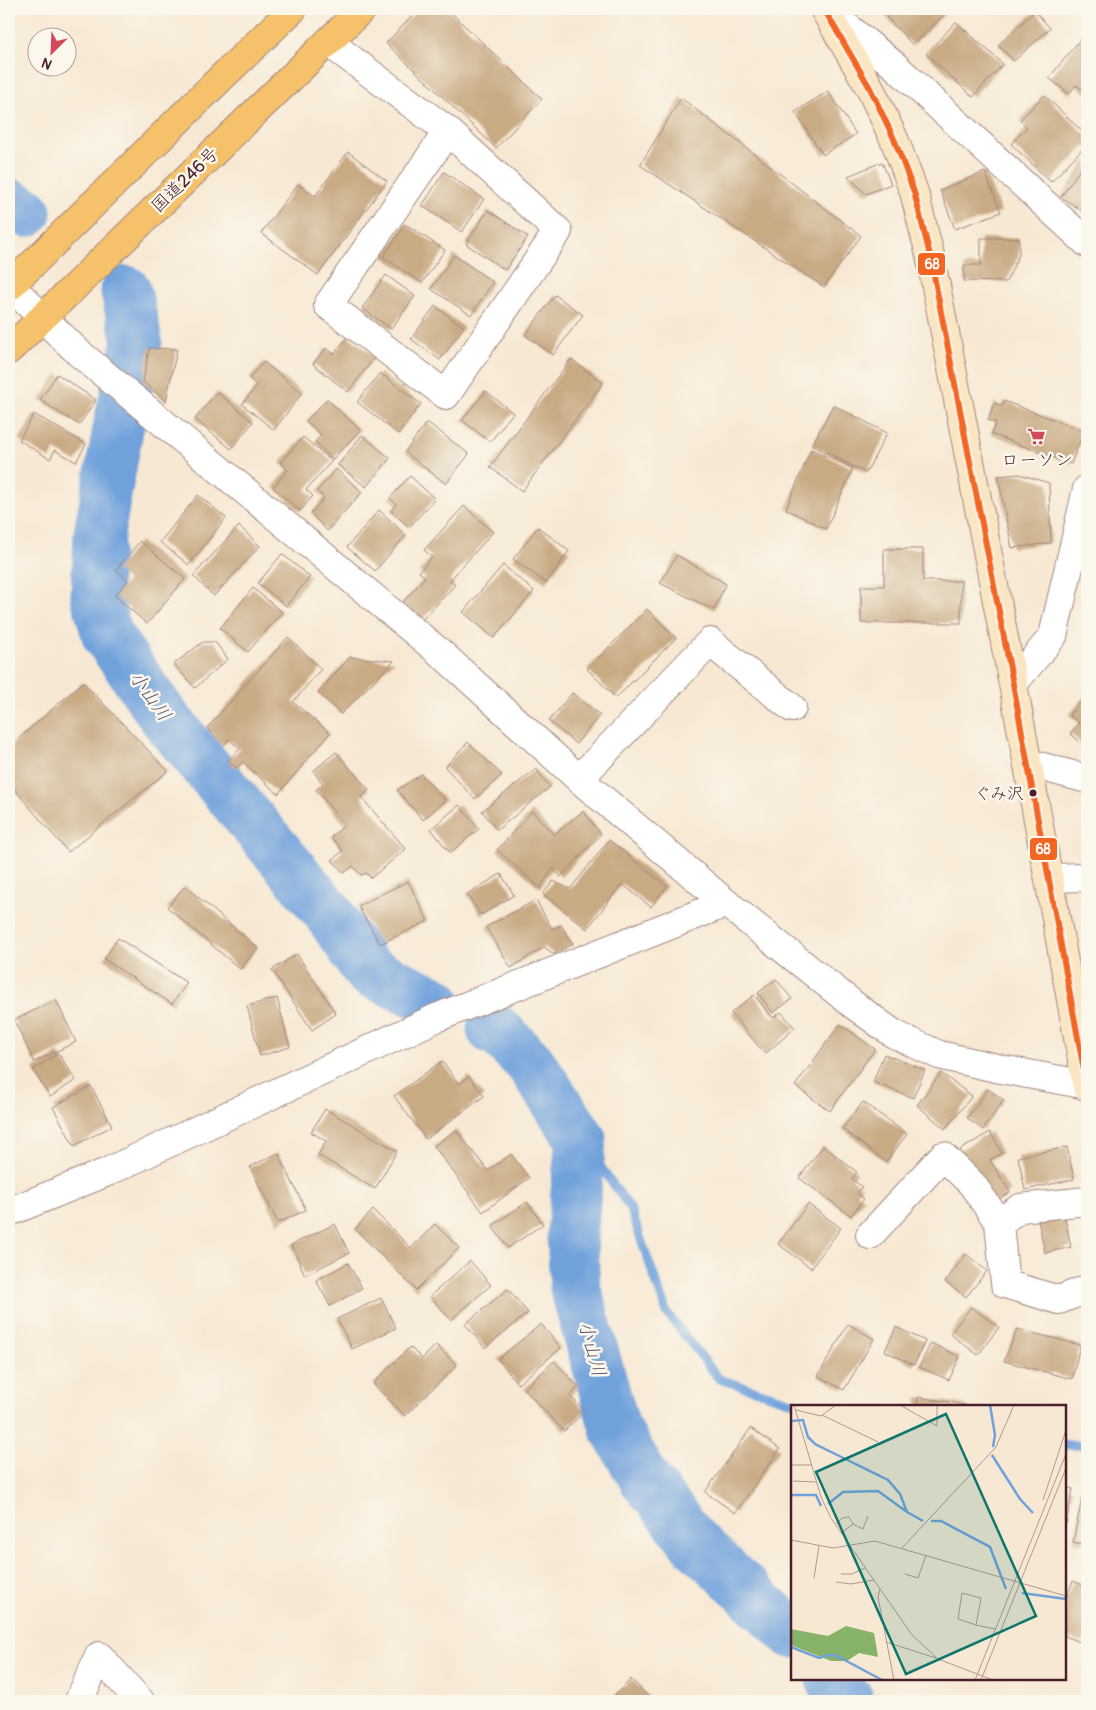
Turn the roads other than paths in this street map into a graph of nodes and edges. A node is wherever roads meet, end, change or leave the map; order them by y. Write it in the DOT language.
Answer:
graph roads {
  1 [pos="294,9"];
  2 [pos="362,9"];
  3 [pos="824,9"];
  4 [pos="328,42"];
  5 [pos="448,131"];
  6 [pos="1087,243"];
  7 [pos="10,286"];
  8 [pos="42,318"];
  9 [pos="9,350"];
  10 [pos="1087,489"];
  11 [pos="1013,684"];
  12 [pos="792,708"];
  13 [pos="1028,763"];
  14 [pos="579,779"];
  15 [pos="1087,779"];
  16 [pos="1087,877"];
  17 [pos="1049,878"];
  18 [pos="726,903"];
  19 [pos="1087,1086"];
  20 [pos="1087,1201"];
  21 [pos="9,1212"];
  22 [pos="1000,1223"];
  23 [pos="870,1235"];
  24 [pos="1087,1289"];
  25 [pos="79,1701"];
  26 [pos="140,1701"];
  1 -- 7 [label="highway"];
  2 -- 4 [label="highway, 国道246号"];
  3 -- 6 [label="street"];
  3 -- 11 [label="main road"];
  4 -- 5 [label="street"];
  4 -- 8 [label="highway, 国道246号"];
  5 -- 5 [label="street"];
  7 -- 8 [label="street"];
  8 -- 9 [label="highway, 国道246号"];
  8 -- 14 [label="street"];
  10 -- 11 [label="street"];
  11 -- 13 [label="main road"];
  12 -- 14 [label="street"];
  13 -- 15 [label="street"];
  13 -- 17 [label="main road"];
  14 -- 18 [label="street"];
  16 -- 17 [label="street"];
  17 -- 19 [label="main road"];
  18 -- 19 [label="street"];
  18 -- 21 [label="street"];
  20 -- 22 [label="street"];
  22 -- 23 [label="street"];
  22 -- 24 [label="street"];
  25 -- 26 [label="street"];
}
